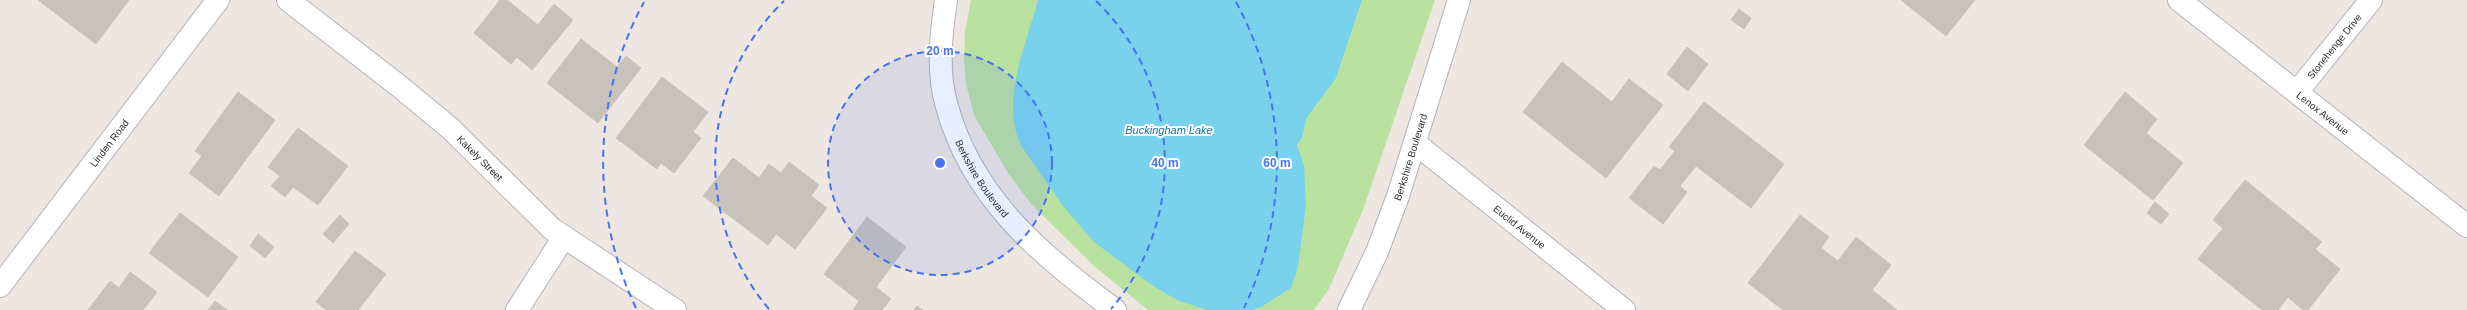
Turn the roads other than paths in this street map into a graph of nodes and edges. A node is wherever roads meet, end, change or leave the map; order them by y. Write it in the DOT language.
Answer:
graph roads {
  1 [pos="218,0"];
  2 [pos="288,0"];
  3 [pos="946,0"];
  4 [pos="1459,0"];
  5 [pos="2179,0"];
  6 [pos="2370,0"];
  7 [pos="2297,92"];
  8 [pos="1415,143"];
  9 [pos="2467,226"];
  10 [pos="564,237"];
  11 [pos="0,286"];
  12 [pos="517,310"];
  13 [pos="675,310"];
  14 [pos="1115,310"];
  15 [pos="1348,310"];
  16 [pos="1624,310"];
  1 -- 11 [label="street, Linden Road"];
  2 -- 10 [label="street, Kakely Street"];
  3 -- 14 [label="street, Berkshire Boulevard"];
  4 -- 8 [label="street, Berkshire Boulevard"];
  5 -- 7 [label="street, Lenox Avenue"];
  6 -- 7 [label="street, Stonehenge Drive"];
  7 -- 9 [label="street, Lenox Avenue"];
  8 -- 15 [label="street, Berkshire Boulevard"];
  8 -- 16 [label="street, Euclid Avenue"];
  10 -- 12 [label="street"];
  10 -- 13 [label="street, Kakely Street"];
}
